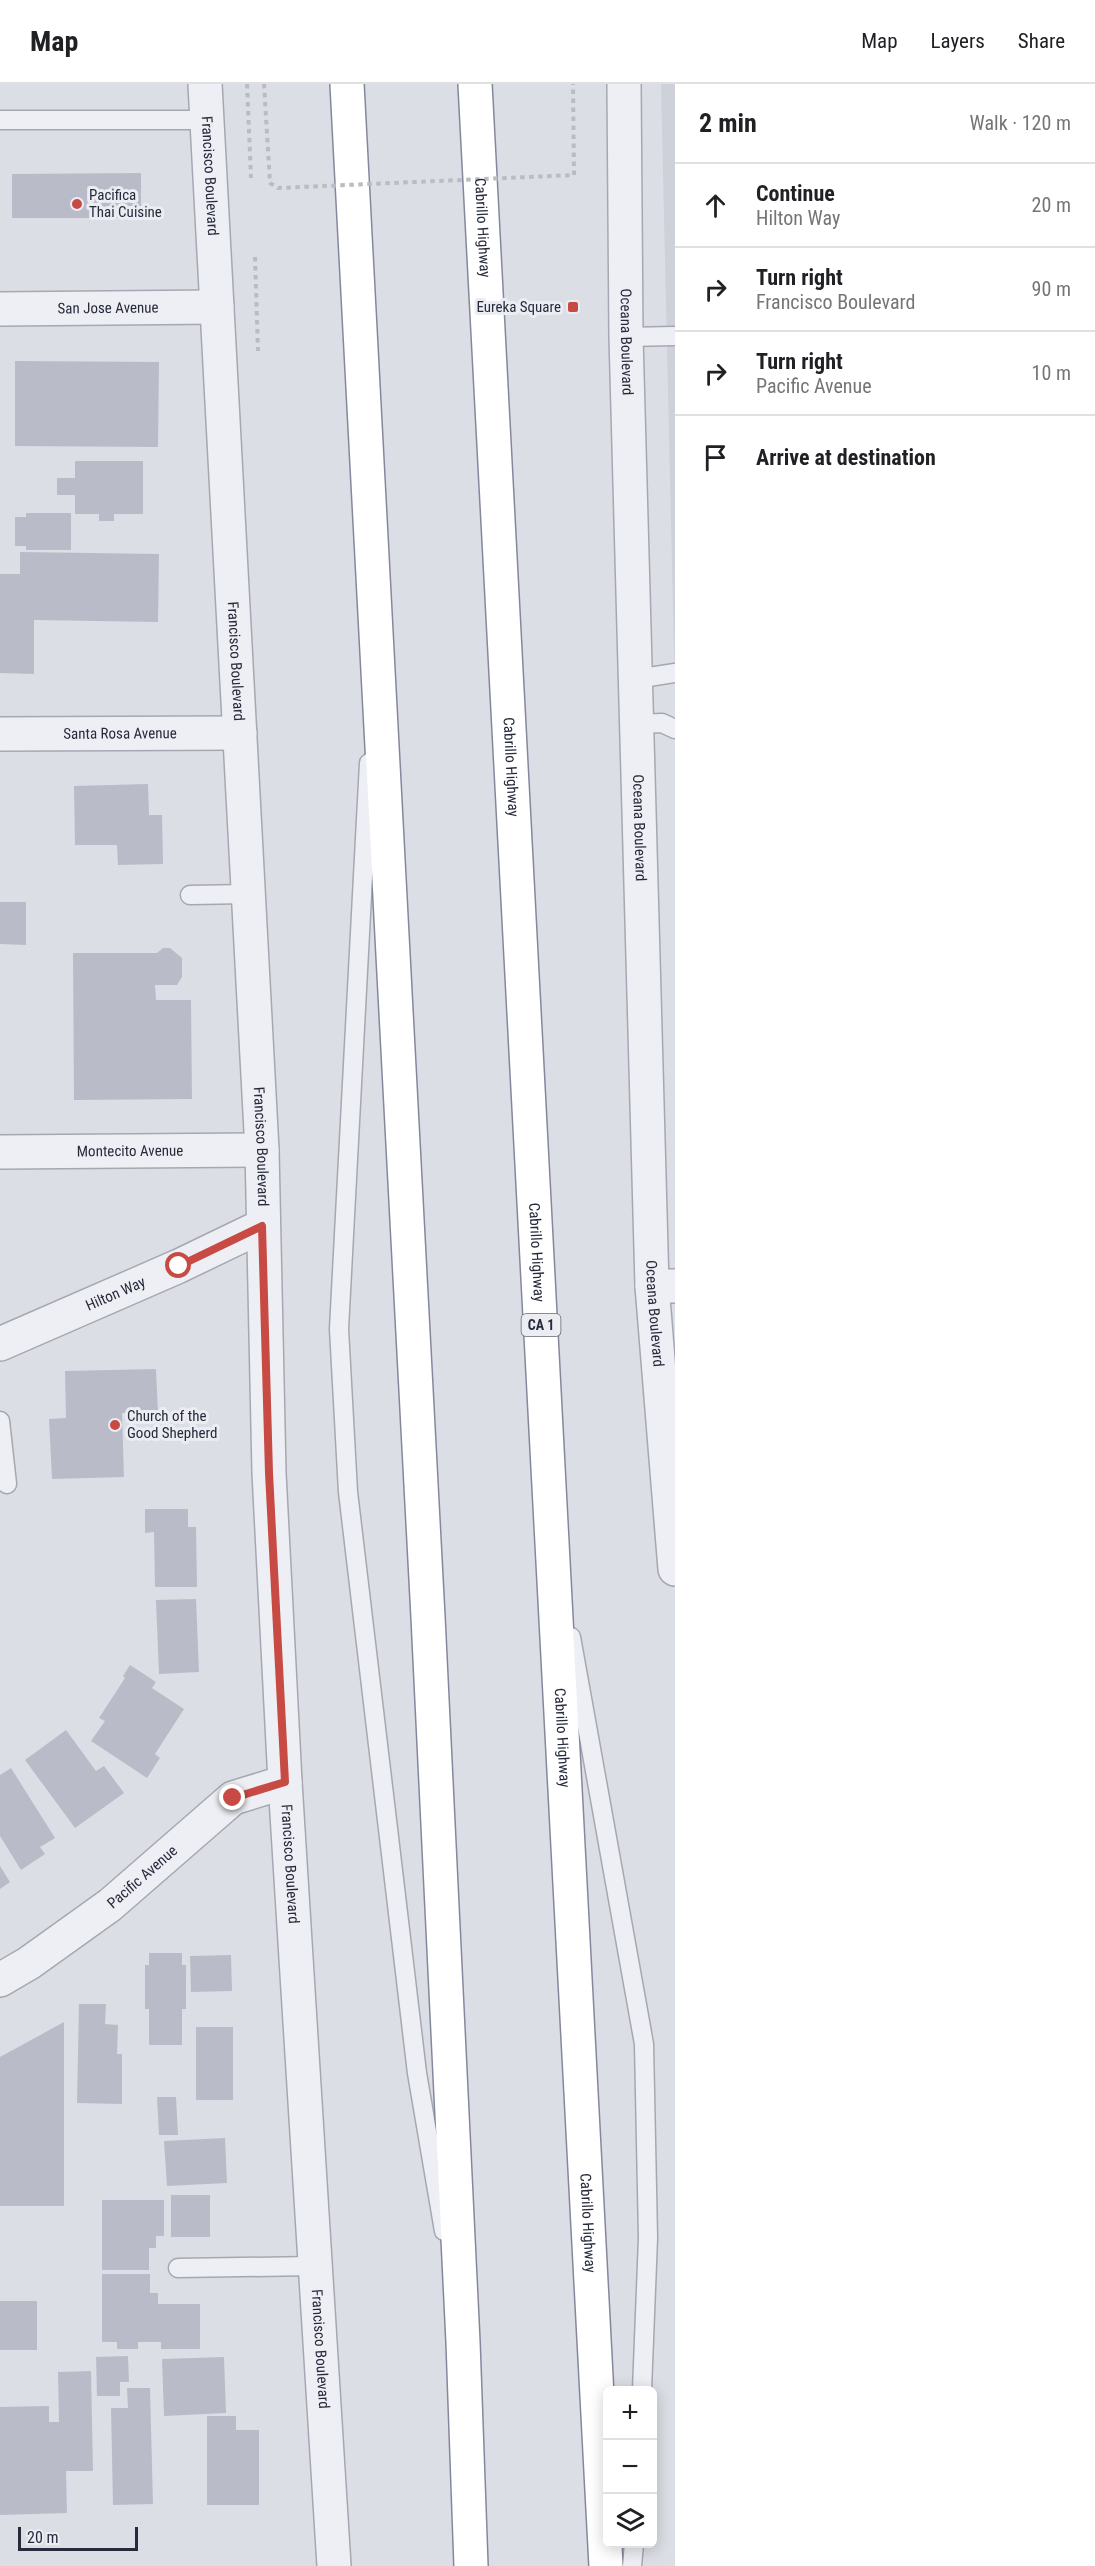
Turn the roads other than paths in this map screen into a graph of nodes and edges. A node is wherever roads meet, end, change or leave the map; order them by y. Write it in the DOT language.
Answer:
graph roads {
  1 [pos="205,84"];
  2 [pos="347,84"];
  3 [pos="475,84"];
  4 [pos="624,84"];
  5 [pos="0,120"];
  6 [pos="207,120"];
  7 [pos="217,308"];
  8 [pos="0,309"];
  9 [pos="675,336"];
  10 [pos="626,337"];
  11 [pos="376,629"];
  12 [pos="675,673"];
  13 [pos="636,679"];
  14 [pos="637,724"];
  15 [pos="675,729"];
  16 [pos="240,733"];
  17 [pos="0,734"];
  18 [pos="248,894"];
  19 [pos="190,895"];
  20 [pos="262,1150"];
  21 [pos="0,1152"];
  22 [pos="262,1226"];
  23 [pos="664,1286"];
  24 [pos="0,1344"];
  25 [pos="0,1421"];
  26 [pos="7,1484"];
  27 [pos="553,1539"];
  28 [pos="675,1569"];
  29 [pos="285,1782"];
  30 [pos="0,1980"];
  31 [pos="315,2266"];
  32 [pos="178,2268"];
  33 [pos="463,2342"];
  34 [pos="642,2386"];
  35 [pos="634,2548"];
  36 [pos="334,2566"];
  37 [pos="471,2566"];
  38 [pos="606,2566"];
  39 [pos="632,2566"];
  1 -- 6 [label="street, Francisco Boulevard"];
  2 -- 11 [label="highway"];
  3 -- 27 [label="highway, Cabrillo Highway / CA 1"];
  4 -- 10 [label="street, Oceana Boulevard"];
  5 -- 6 [label="lane"];
  6 -- 7 [label="street, Francisco Boulevard"];
  7 -- 8 [label="street, San Jose Avenue"];
  7 -- 16 [label="street, Francisco Boulevard"];
  9 -- 10 [label="lane"];
  10 -- 13 [label="street, Oceana Boulevard"];
  11 -- 33 [label="highway"];
  11 -- 33 [label="lane"];
  12 -- 13 [label="lane"];
  13 -- 14 [label="street, Oceana Boulevard"];
  14 -- 15 [label="lane"];
  14 -- 23 [label="street, Oceana Boulevard"];
  16 -- 17 [label="street, Santa Rosa Avenue"];
  16 -- 18 [label="street, Francisco Boulevard"];
  18 -- 19 [label="lane"];
  18 -- 20 [label="street, Francisco Boulevard"];
  20 -- 21 [label="street, Montecito Avenue"];
  20 -- 22 [label="street, Francisco Boulevard"];
  22 -- 24 [label="street, Hilton Way"];
  22 -- 29 [label="street, Francisco Boulevard"];
  23 -- 28 [label="street, Oceana Boulevard"];
  25 -- 26 [label="lane"];
  27 -- 34 [label="lane"];
  27 -- 38 [label="highway, Cabrillo Highway / CA 1"];
  29 -- 30 [label="street, Pacific Avenue"];
  29 -- 31 [label="street, Francisco Boulevard"];
  31 -- 32 [label="lane"];
  31 -- 36 [label="street, Francisco Boulevard"];
  33 -- 37 [label="highway"];
  35 -- 39 [label="lane"];
}
